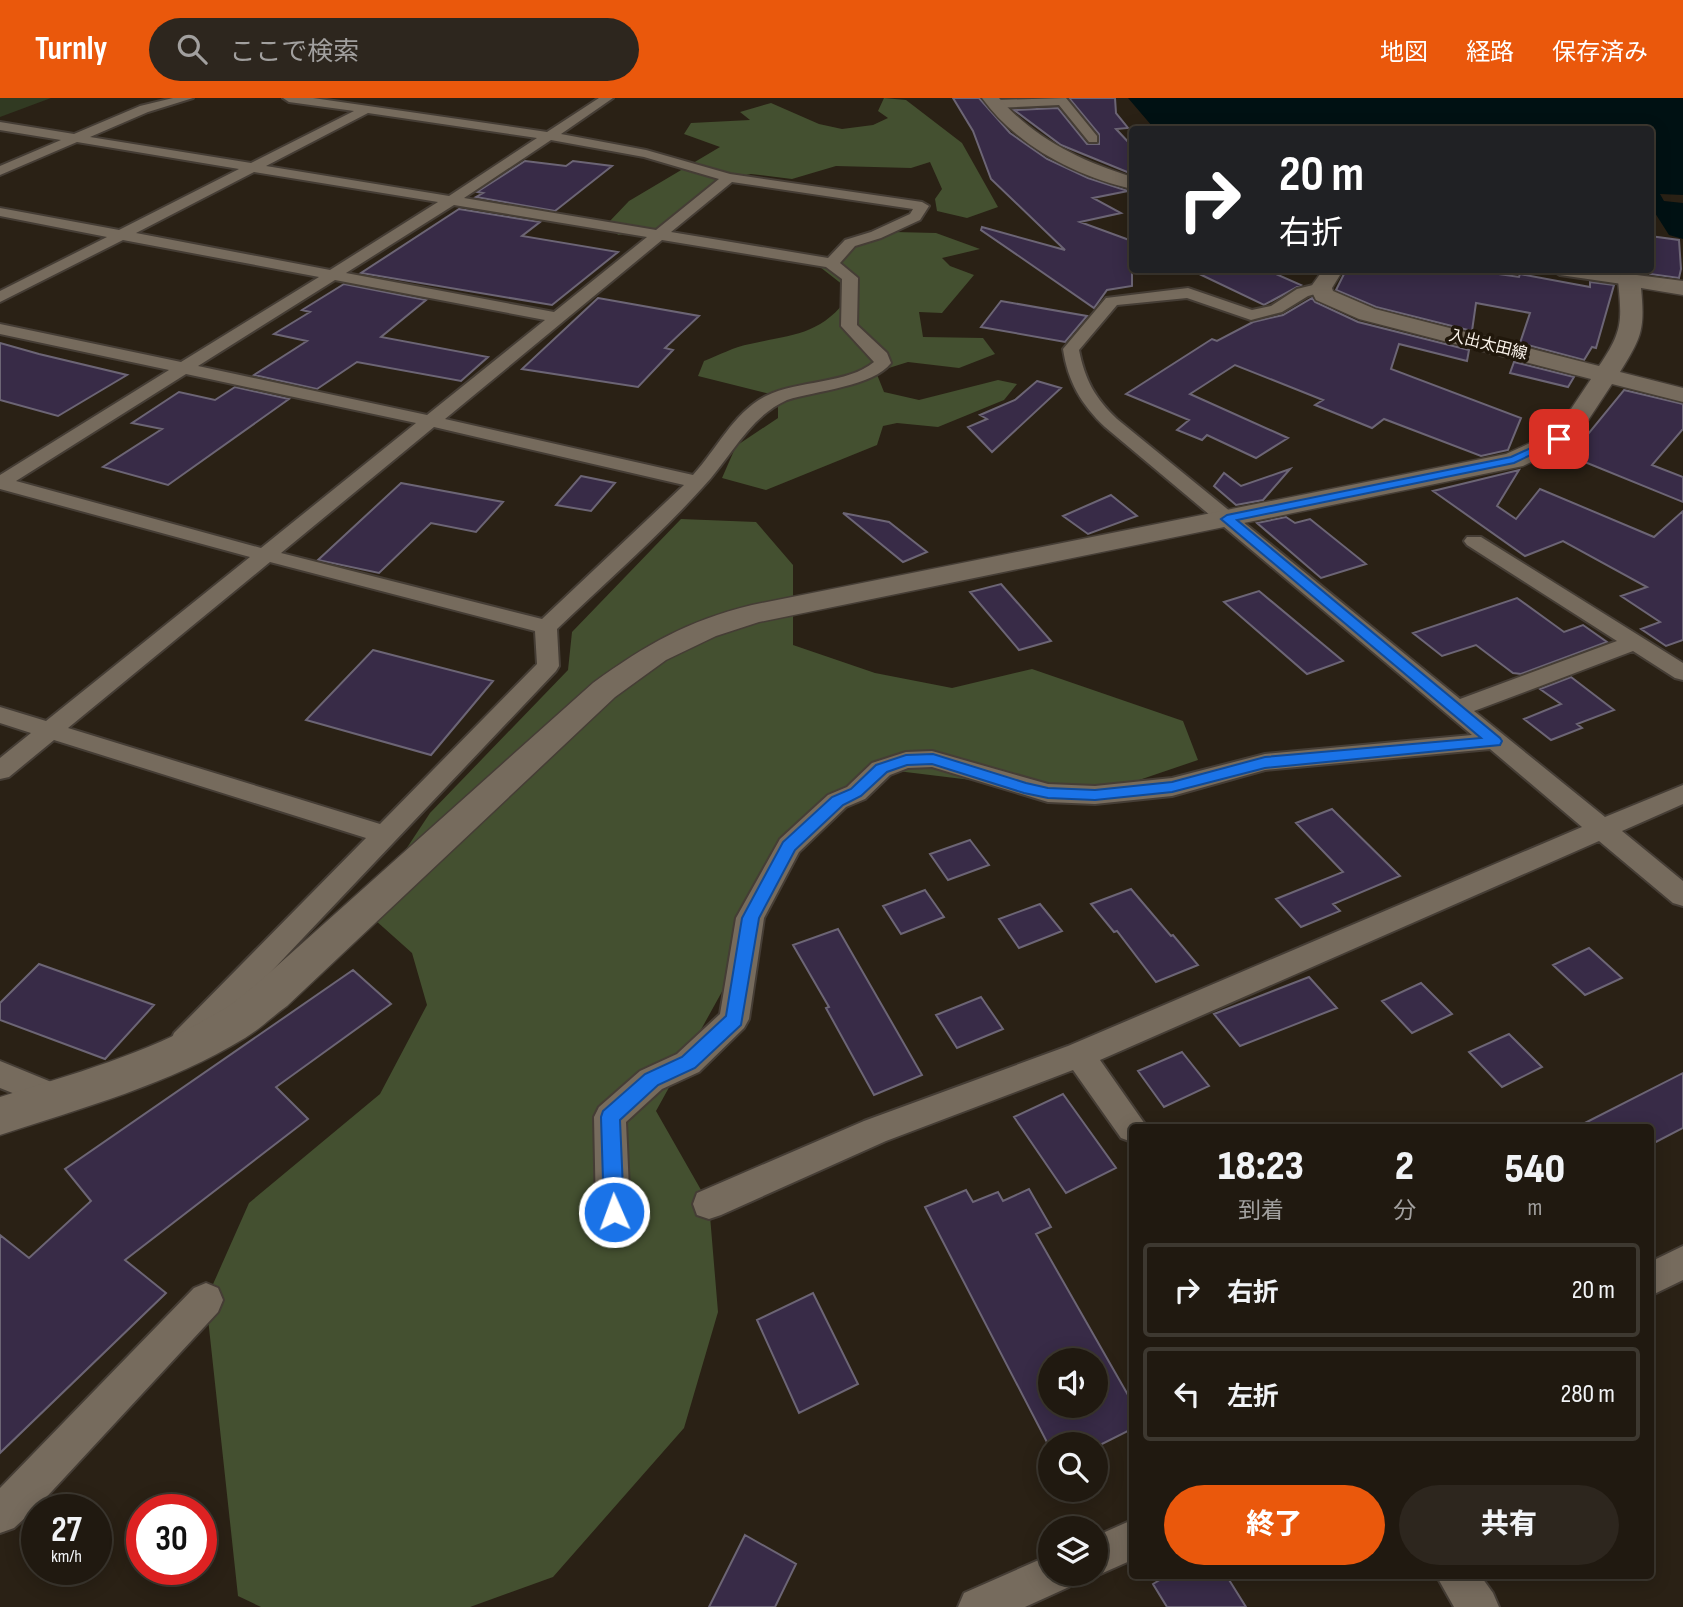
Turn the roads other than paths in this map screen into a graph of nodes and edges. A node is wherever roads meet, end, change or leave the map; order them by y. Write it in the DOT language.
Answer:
graph roads {
  1 [pos="187,98"];
  2 [pos="289,98"];
  3 [pos="383,98"];
  4 [pos="607,98"];
  5 [pos="1062,100"];
  6 [pos="993,101"];
  7 [pos="365,110"];
  8 [pos="0,125"];
  9 [pos="78,137"];
  10 [pos="549,138"];
  11 [pos="1093,139"];
  12 [pos="253,166"];
  13 [pos="0,171"];
  14 [pos="729,178"];
  15 [pos="1129,182"];
  16 [pos="452,200"];
  17 [pos="0,212"];
  18 [pos="660,234"];
  19 [pos="120,235"];
  20 [pos="831,263"];
  21 [pos="1581,273"];
  22 [pos="332,274"];
  23 [pos="1327,279"];
  24 [pos="1629,280"];
  25 [pos="1683,288"];
  26 [pos="0,297"];
  27 [pos="556,317"];
  28 [pos="0,328"];
  29 [pos="186,368"];
  30 [pos="1604,375"];
  31 [pos="1683,395"];
  32 [pos="432,421"];
  33 [pos="698,482"];
  34 [pos="0,483"];
  35 [pos="1227,519"];
  36 [pos="1474,541"];
  37 [pos="265,555"];
  38 [pos="546,627"];
  39 [pos="1637,642"];
  40 [pos="1683,673"];
  41 [pos="1456,709"];
  42 [pos="0,715"];
  43 [pos="48,732"];
  44 [pos="1494,741"];
  45 [pos="0,771"];
  46 [pos="1683,794"];
  47 [pos="1602,829"];
  48 [pos="386,835"];
  49 [pos="1683,897"];
  50 [pos="174,1054"];
  51 [pos="1079,1055"];
  52 [pos="0,1074"];
  53 [pos="55,1097"];
  54 [pos="0,1116"];
  55 [pos="1129,1124"];
  56 [pos="709,1204"];
  57 [pos="614,1212"];
  58 [pos="1683,1262"];
  59 [pos="1654,1278"];
  60 [pos="206,1300"];
  61 [pos="0,1514"];
  62 [pos="1129,1541"];
  63 [pos="1108,1551"];
  64 [pos="1459,1579"];
  65 [pos="1038,1581"];
  66 [pos="978,1607"];
  67 [pos="1479,1607"];
  1 -- 9 [label="street"];
  2 -- 7 [label="street"];
  3 -- 7 [label="street"];
  4 -- 10 [label="street"];
  5 -- 6 [label="street"];
  5 -- 11 [label="street"];
  6 -- 15 [label="street"];
  7 -- 10 [label="street"];
  7 -- 12 [label="street"];
  8 -- 9 [label="street"];
  9 -- 12 [label="street"];
  9 -- 13 [label="street"];
  10 -- 14 [label="street"];
  10 -- 16 [label="street"];
  12 -- 16 [label="street"];
  12 -- 19 [label="street"];
  14 -- 18 [label="street"];
  14 -- 20 [label="street"];
  16 -- 18 [label="street"];
  16 -- 22 [label="street"];
  17 -- 19 [label="street"];
  18 -- 20 [label="street"];
  18 -- 27 [label="street"];
  19 -- 22 [label="street"];
  19 -- 26 [label="street"];
  20 -- 33 [label="street"];
  21 -- 24 [label="street"];
  22 -- 27 [label="street"];
  22 -- 29 [label="street"];
  23 -- 30 [label="street, 入出太田線"];
  23 -- 35 [label="street"];
  24 -- 25 [label="street"];
  24 -- 30 [label="street"];
  27 -- 32 [label="street"];
  28 -- 29 [label="street"];
  29 -- 32 [label="street"];
  29 -- 34 [label="street"];
  30 -- 31 [label="street, 入出太田線"];
  30 -- 35 [label="street"];
  32 -- 33 [label="street"];
  32 -- 37 [label="street"];
  33 -- 38 [label="street"];
  34 -- 37 [label="street"];
  35 -- 41 [label="street"];
  35 -- 50 [label="street"];
  36 -- 39 [label="street"];
  37 -- 38 [label="street"];
  37 -- 43 [label="street"];
  38 -- 48 [label="street"];
  39 -- 40 [label="street"];
  39 -- 41 [label="street"];
  41 -- 44 [label="street"];
  42 -- 43 [label="street"];
  43 -- 45 [label="street"];
  43 -- 48 [label="street"];
  44 -- 47 [label="street"];
  44 -- 57 [label="street"];
  46 -- 47 [label="street"];
  47 -- 49 [label="street"];
  47 -- 51 [label="street"];
  48 -- 50 [label="street"];
  50 -- 53 [label="street"];
  51 -- 55 [label="street"];
  51 -- 56 [label="street"];
  52 -- 53 [label="street"];
  53 -- 54 [label="street"];
  58 -- 59 [label="street"];
  60 -- 61 [label="street"];
  62 -- 63 [label="street"];
  64 -- 67 [label="street"];
  65 -- 66 [label="street"];
}
